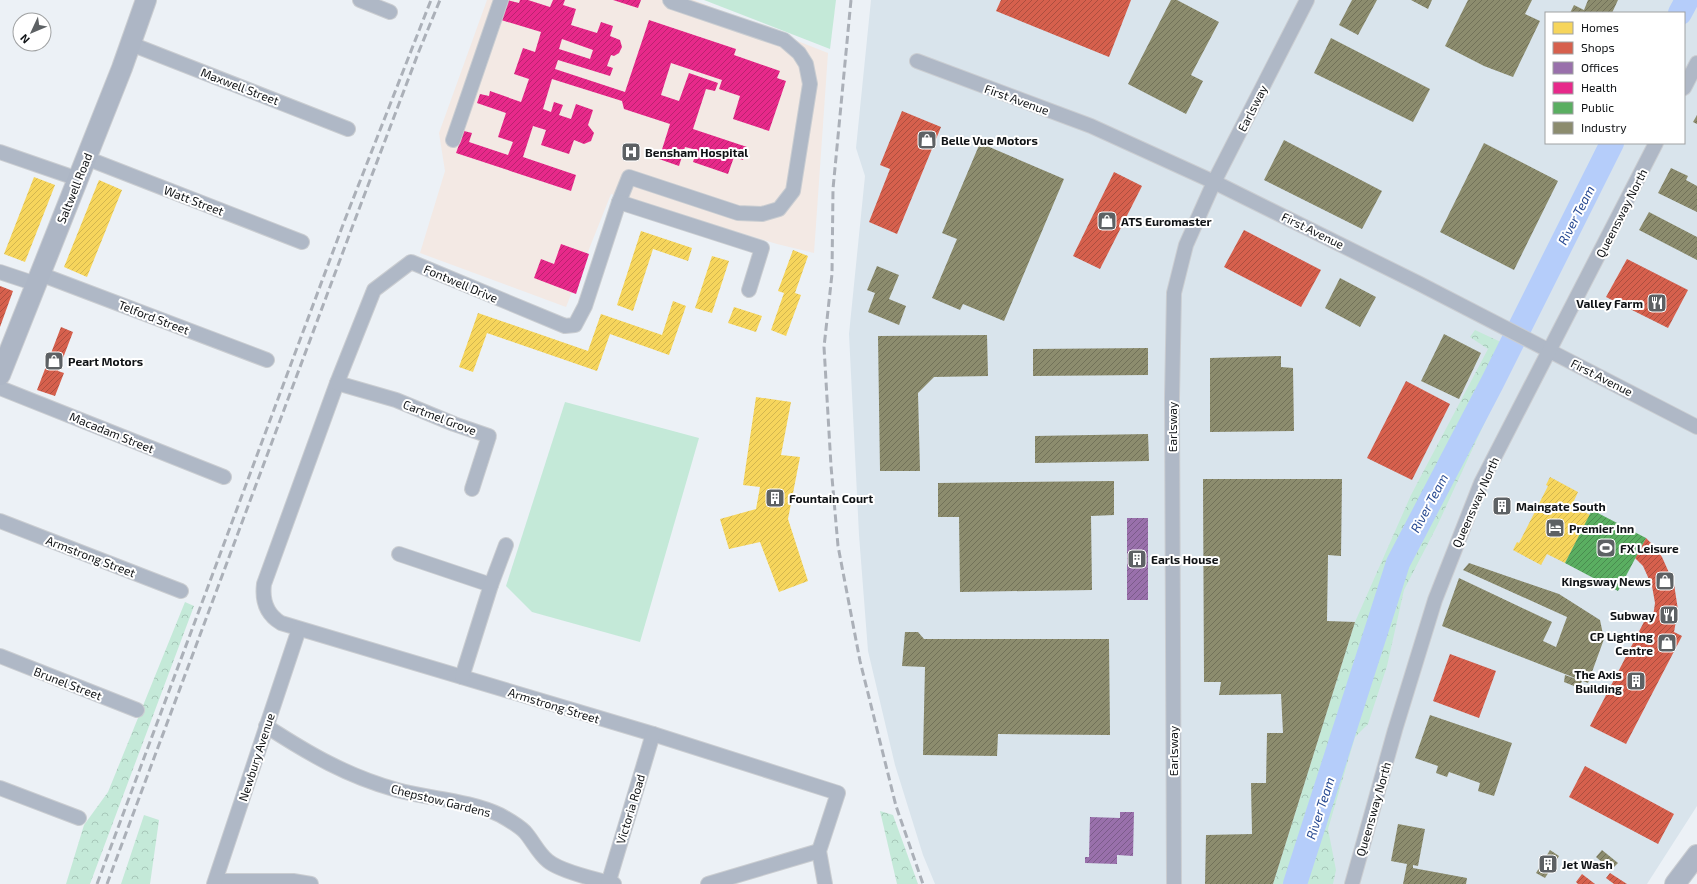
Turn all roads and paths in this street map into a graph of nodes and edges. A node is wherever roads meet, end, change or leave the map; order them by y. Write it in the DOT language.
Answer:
graph roads {
  1 [pos="146,0"];
  2 [pos="360,0"];
  3 [pos="501,0"];
  4 [pos="670,0"];
  5 [pos="1307,0"];
  6 [pos="390,12"];
  7 [pos="131,44"];
  8 [pos="916,61"];
  9 [pos="1697,63"];
  10 [pos="1685,86"];
  11 [pos="348,129"];
  12 [pos="453,140"];
  13 [pos="1655,144"];
  14 [pos="0,152"];
  15 [pos="86,158"];
  16 [pos="78,179"];
  17 [pos="1214,182"];
  18 [pos="619,202"];
  19 [pos="302,242"];
  20 [pos="0,272"];
  21 [pos="38,279"];
  22 [pos="749,290"];
  23 [pos="1550,351"];
  24 [pos="267,360"];
  25 [pos="0,375"];
  26 [pos="337,383"];
  27 [pos="0,388"];
  28 [pos="1697,427"];
  29 [pos="224,477"];
  30 [pos="472,489"];
  31 [pos="0,521"];
  32 [pos="506,545"];
  33 [pos="399,554"];
  34 [pos="491,585"];
  35 [pos="181,591"];
  36 [pos="272,616"];
  37 [pos="299,629"];
  38 [pos="0,656"];
  39 [pos="462,678"];
  40 [pos="137,710"];
  41 [pos="266,726"];
  42 [pos="653,734"];
  43 [pos="0,788"];
  44 [pos="79,818"];
  45 [pos="819,851"];
  46 [pos="1697,854"];
  47 [pos="1697,862"];
  48 [pos="1678,880"];
  49 [pos="215,882"];
  50 [pos="311,884"];
  51 [pos="610,884"];
  52 [pos="708,884"];
  53 [pos="825,884"];
  54 [pos="1174,884"];
  55 [pos="1352,884"];
  1 -- 7 [label="street, Saltwell Road"];
  2 -- 6 [label="street"];
  3 -- 12 [label="street"];
  4 -- 18 [label="street"];
  5 -- 17 [label="street, Earlsway"];
  7 -- 11 [label="street, Maxwell Street"];
  7 -- 15 [label="street, Saltwell Road"];
  8 -- 17 [label="street, First Avenue"];
  9 -- 10 [label="street"];
  13 -- 23 [label="street, Queensway North"];
  14 -- 16 [label="street"];
  15 -- 16 [label="street, Saltwell Road"];
  15 -- 19 [label="street, Watt Street"];
  16 -- 21 [label="street, Saltwell Road"];
  17 -- 23 [label="street, First Avenue"];
  17 -- 54 [label="street, Earlsway"];
  18 -- 22 [label="street"];
  18 -- 26 [label="street, Fontwell Drive"];
  20 -- 21 [label="street, Telford Street"];
  21 -- 24 [label="street, Telford Street"];
  21 -- 25 [label="street, Saltwell Road"];
  23 -- 28 [label="street, First Avenue"];
  23 -- 55 [label="street, Queensway North"];
  26 -- 30 [label="street, Cartmel Grove"];
  26 -- 36 [label="street, Fontwell Drive"];
  27 -- 29 [label="street, Macadam Street"];
  31 -- 35 [label="street, Armstrong Street"];
  32 -- 34 [label="street"];
  33 -- 34 [label="street"];
  34 -- 39 [label="street"];
  36 -- 37 [label="street, Armstrong Street"];
  37 -- 39 [label="street, Armstrong Street"];
  37 -- 41 [label="street, Newbury Avenue"];
  38 -- 40 [label="street, Brunel Street"];
  39 -- 42 [label="street, Armstrong Street"];
  41 -- 49 [label="street, Newbury Avenue"];
  41 -- 51 [label="street, Chepstow Gardens"];
  42 -- 45 [label="street, Armstrong Street"];
  42 -- 51 [label="street, Victoria Road"];
  43 -- 44 [label="street"];
  45 -- 52 [label="street"];
  45 -- 53 [label="street"];
  46 -- 48 [label="street"];
  47 -- 48 [label="street"];
  49 -- 50 [label="street"];
}
